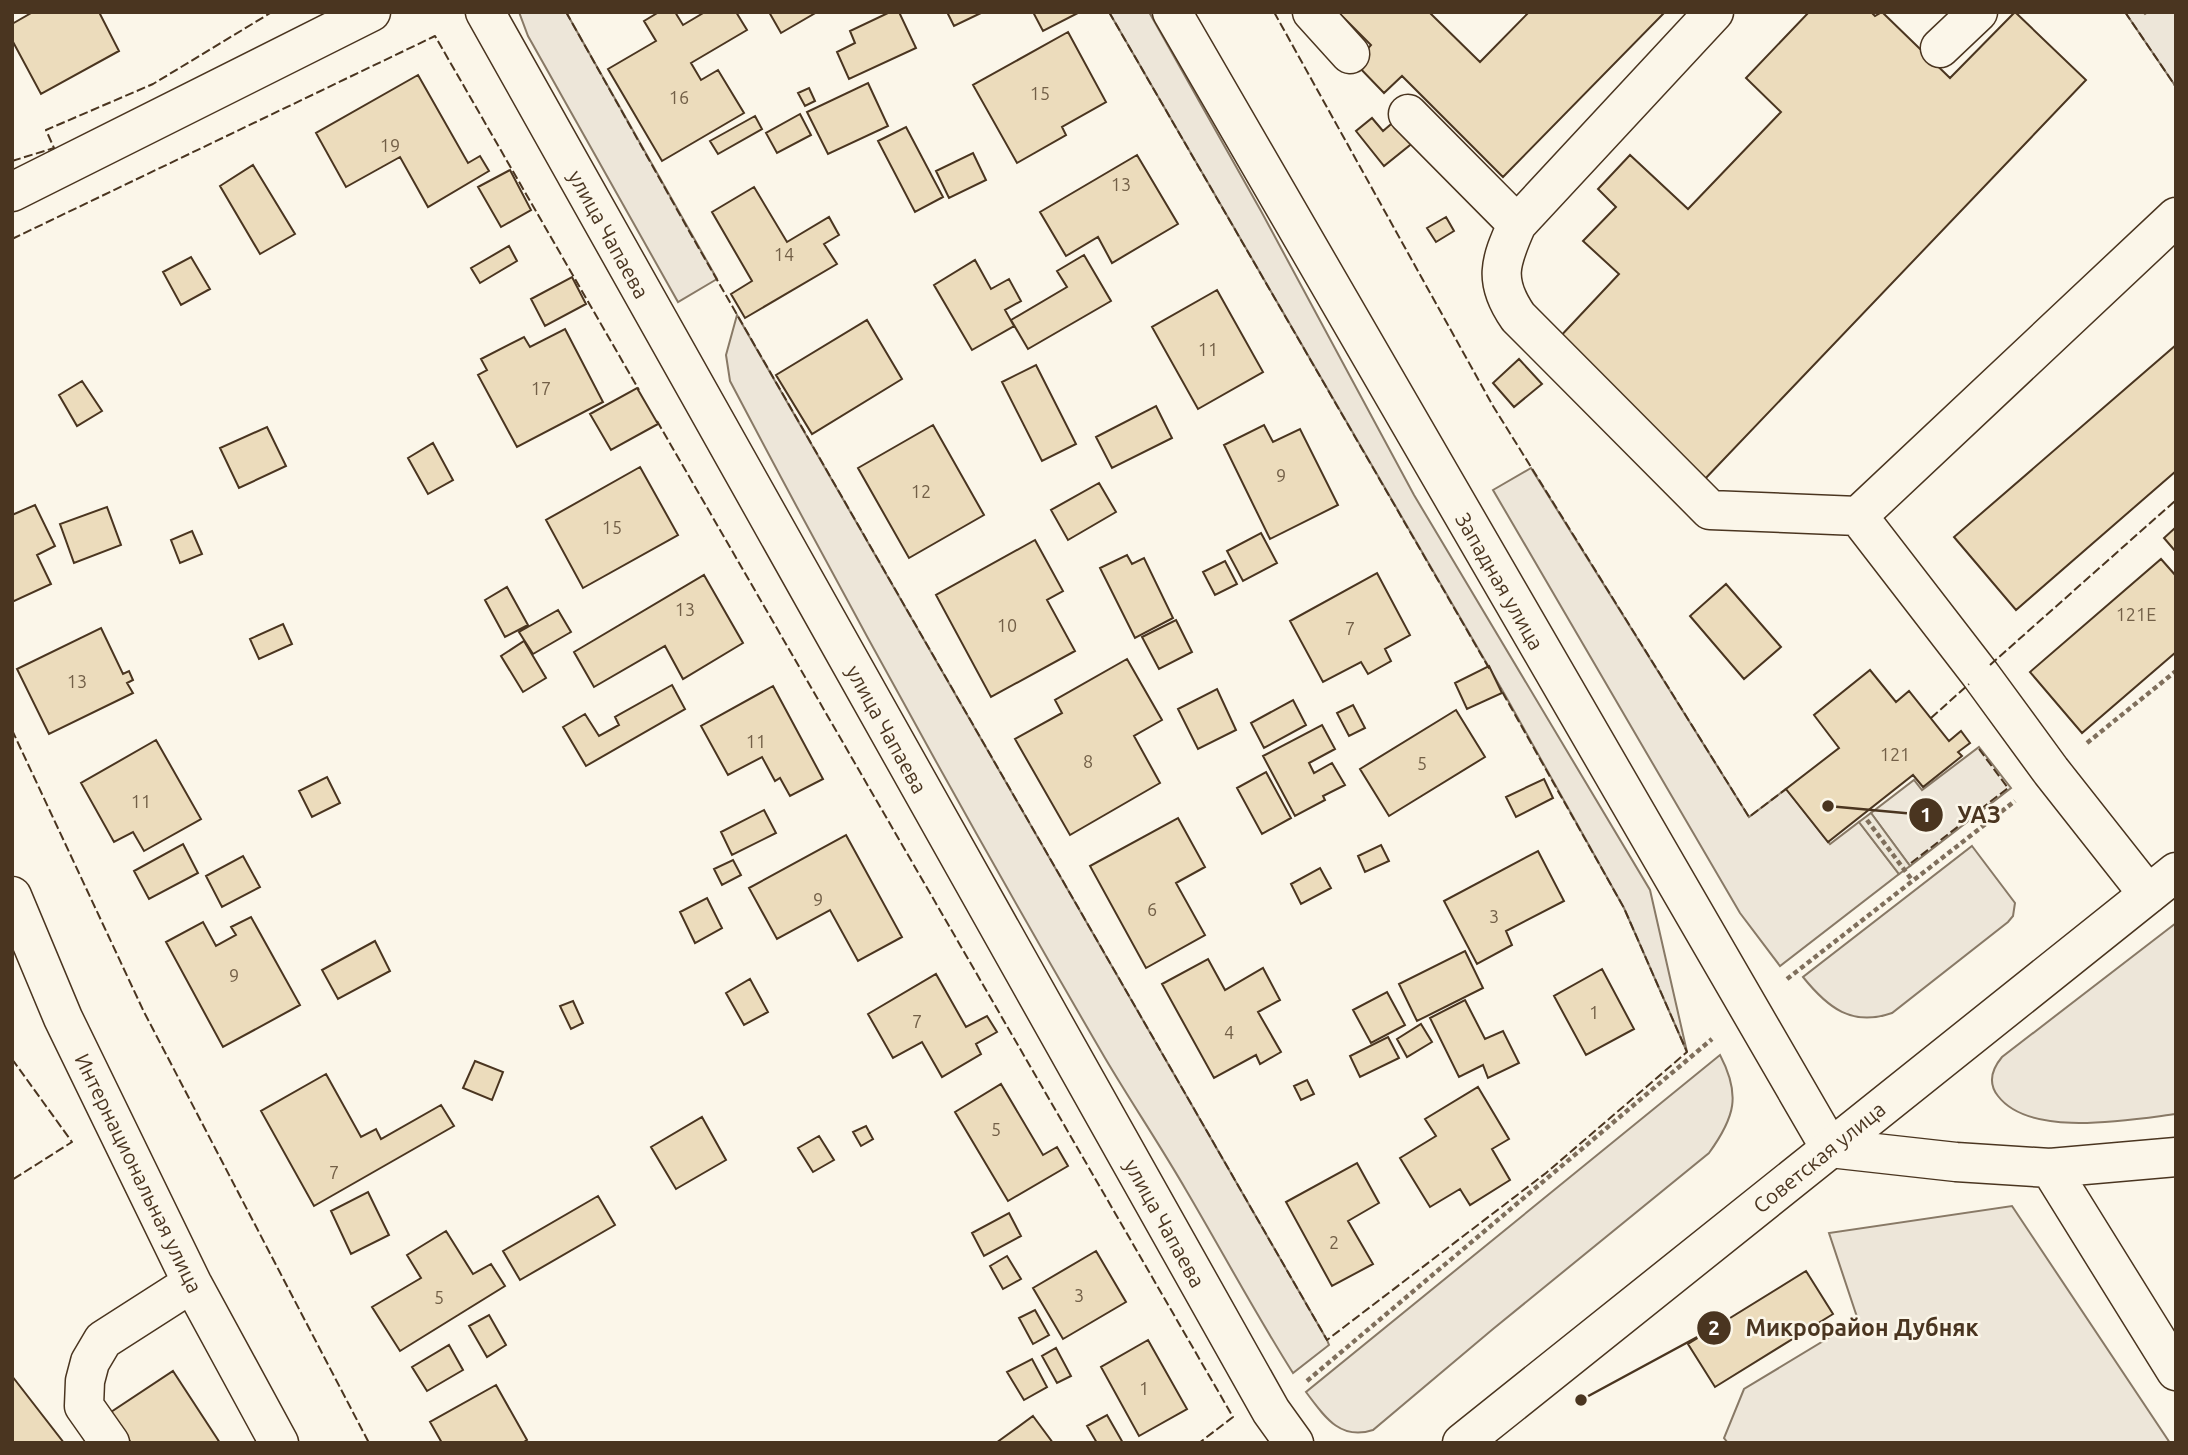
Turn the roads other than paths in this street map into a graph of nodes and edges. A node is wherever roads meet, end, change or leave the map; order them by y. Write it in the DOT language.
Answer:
graph roads {
  1 [pos="371,12"];
  2 [pos="485,12"];
  3 [pos="1172,12"];
  4 [pos="1312,12"];
  5 [pos="1714,12"];
  6 [pos="1978,12"];
  7 [pos="1940,48"];
  8 [pos="1350,54"];
  9 [pos="1408,114"];
  10 [pos="12,192"];
  11 [pos="2176,217"];
  12 [pos="1517,224"];
  13 [pos="1858,516"];
  14 [pos="2162,883"];
  15 [pos="12,896"];
  16 [pos="1830,1148"];
  17 [pos="2176,1157"];
  18 [pos="2050,1168"];
  19 [pos="192,1283"];
  20 [pos="2176,1371"];
  21 [pos="110,1443"];
  22 [pos="279,1443"];
  23 [pos="1294,1443"];
  24 [pos="1462,1443"];
  1 -- 10 [label="street"];
  2 -- 23 [label="street, улица Чапаева"];
  3 -- 16 [label="street, Западная улица"];
  4 -- 8 [label="street"];
  5 -- 12 [label="street"];
  6 -- 7 [label="street"];
  9 -- 12 [label="street"];
  11 -- 13 [label="street"];
  12 -- 13 [label="street"];
  13 -- 14 [label="street"];
  14 -- 16 [label="street, Советская улица"];
  15 -- 19 [label="street, Интернациональная улица"];
  16 -- 18 [label="street"];
  16 -- 24 [label="street, Советская улица"];
  17 -- 18 [label="street"];
  18 -- 20 [label="street"];
  19 -- 21 [label="street"];
  19 -- 22 [label="street, Интернациональная улица"];
}
